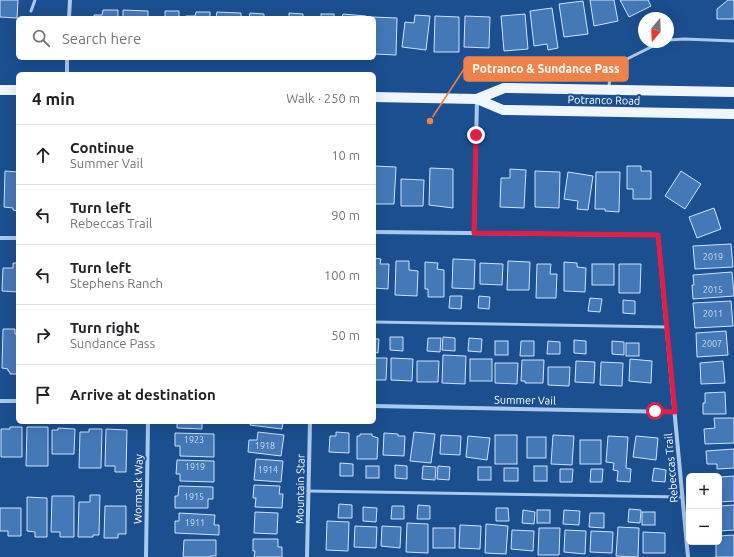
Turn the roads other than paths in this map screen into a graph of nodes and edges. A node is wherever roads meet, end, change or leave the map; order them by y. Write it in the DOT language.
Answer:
graph roads {
  1 [pos="35,0"];
  2 [pos="70,0"];
  3 [pos="31,11"];
  4 [pos="69,16"];
  5 [pos="674,40"];
  6 [pos="734,41"];
  7 [pos="649,48"];
  8 [pos="67,60"];
  9 [pos="67,72"];
  10 [pos="0,90"];
  11 [pos="16,90"];
  12 [pos="609,90"];
  13 [pos="734,92"];
  14 [pos="376,96"];
  15 [pos="477,98"];
  16 [pos="734,114"];
  17 [pos="376,232"];
  18 [pos="474,233"];
  19 [pos="0,238"];
  20 [pos="16,238"];
  21 [pos="376,322"];
  22 [pos="666,327"];
  23 [pos="0,401"];
  24 [pos="16,401"];
  25 [pos="376,406"];
  26 [pos="675,412"];
  27 [pos="148,424"];
  28 [pos="310,424"];
  29 [pos="308,491"];
  30 [pos="683,497"];
  31 [pos="146,557"];
  32 [pos="307,557"];
  33 [pos="688,557"];
  1 -- 3 [label="lane"];
  2 -- 4 [label="street"];
  5 -- 6 [label="lane"];
  7 -- 12 [label="lane"];
  8 -- 9 [label="street"];
  10 -- 11 [label="main road"];
  12 -- 13 [label="main road, Potranco Road"];
  12 -- 15 [label="main road, Potranco Road"];
  14 -- 15 [label="main road, Potranco Road"];
  15 -- 16 [label="main road, Potranco Road"];
  15 -- 18 [label="street"];
  17 -- 18 [label="street"];
  18 -- 22 [label="street, Rebeccas Trail"];
  19 -- 20 [label="street"];
  21 -- 22 [label="lane"];
  22 -- 26 [label="street, Rebeccas Trail"];
  23 -- 24 [label="street"];
  25 -- 26 [label="street, Summer Vail"];
  26 -- 30 [label="street, Rebeccas Trail"];
  27 -- 31 [label="street, Wormack Way"];
  28 -- 29 [label="street, Mountain Star"];
  29 -- 30 [label="lane"];
  29 -- 32 [label="street, Mountain Star"];
  30 -- 33 [label="street, Rebeccas Trail"];
}
